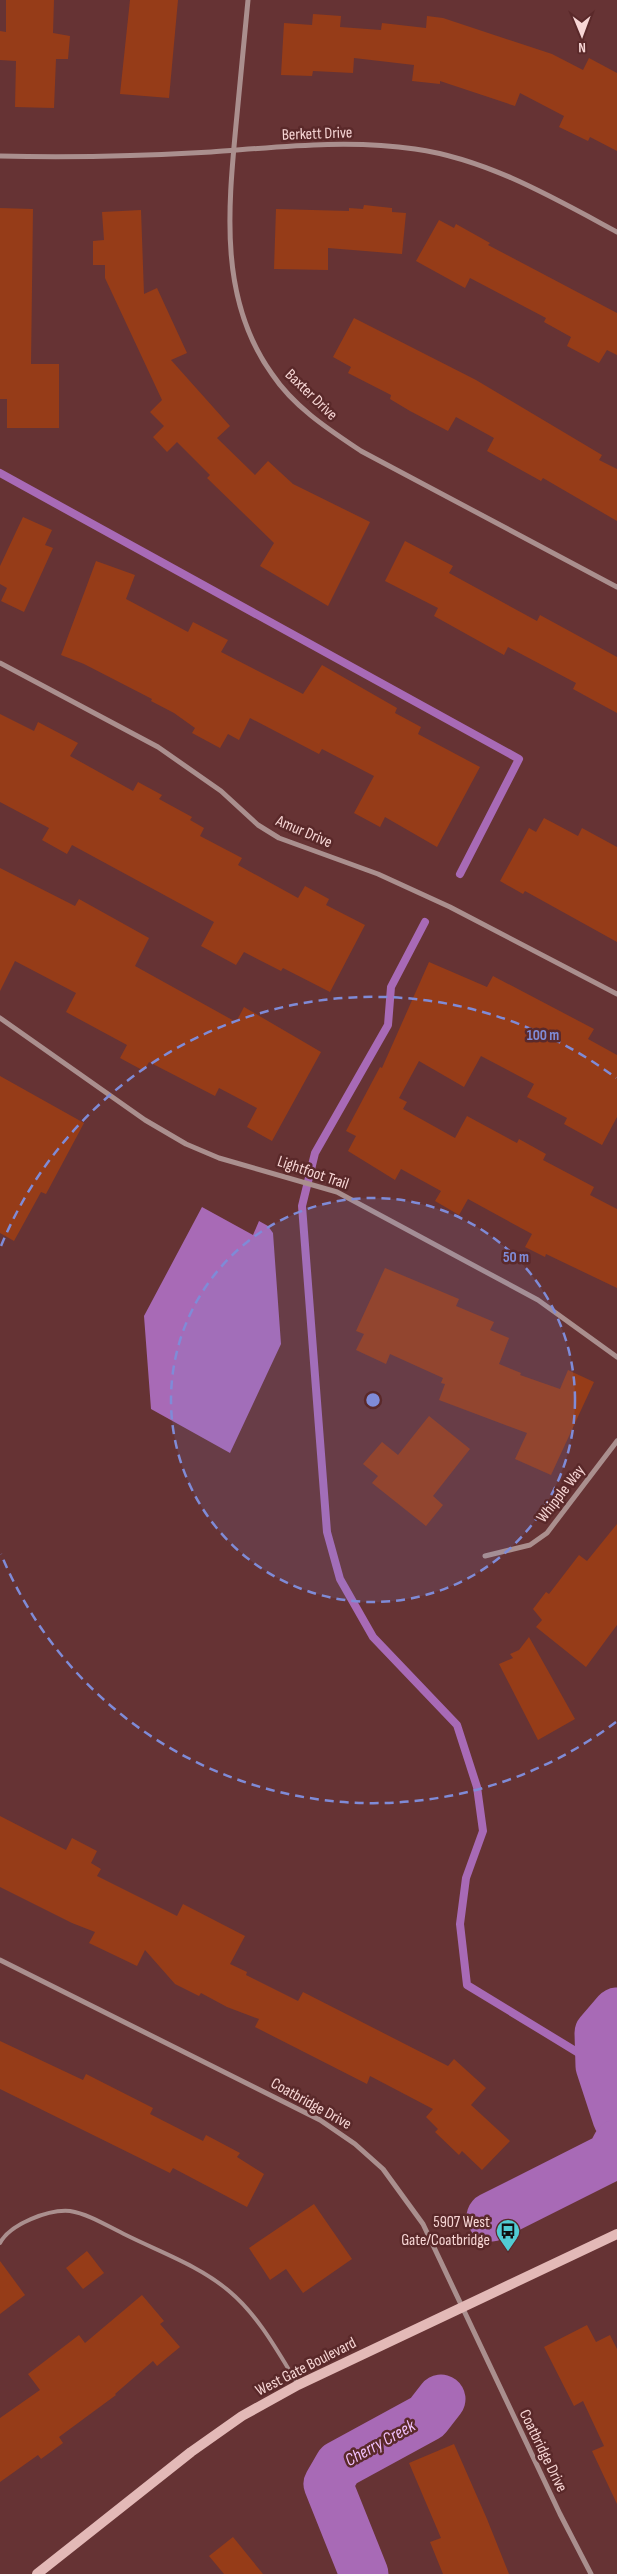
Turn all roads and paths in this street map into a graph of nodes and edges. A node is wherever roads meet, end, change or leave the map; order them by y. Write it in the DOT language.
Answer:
graph roads {
  1 [pos="248,0"];
  2 [pos="234,150"];
  3 [pos="0,156"];
  4 [pos="617,232"];
  5 [pos="617,587"];
  6 [pos="0,663"];
  7 [pos="617,994"];
  8 [pos="0,1018"];
  9 [pos="617,1357"];
  10 [pos="617,1440"];
  11 [pos="485,1556"];
  12 [pos="0,1960"];
  13 [pos="617,2234"];
  14 [pos="0,2243"];
  15 [pos="461,2308"];
  16 [pos="298,2385"];
  17 [pos="37,2574"];
  18 [pos="591,2574"];
  1 -- 2 [label="street, Baxter Drive"];
  2 -- 3 [label="street, Berkett Drive"];
  2 -- 4 [label="street, Berkett Drive"];
  2 -- 5 [label="street, Baxter Drive"];
  6 -- 7 [label="street, Amur Drive"];
  8 -- 9 [label="street, Lightfoot Trail"];
  10 -- 11 [label="street, Whipple Way"];
  12 -- 15 [label="street, Coatbridge Drive"];
  13 -- 15 [label="main road, West Gate Boulevard"];
  14 -- 16 [label="lane"];
  15 -- 16 [label="main road, West Gate Boulevard"];
  15 -- 18 [label="street, Coatbridge Drive"];
  16 -- 17 [label="main road, West Gate Boulevard"];
}
